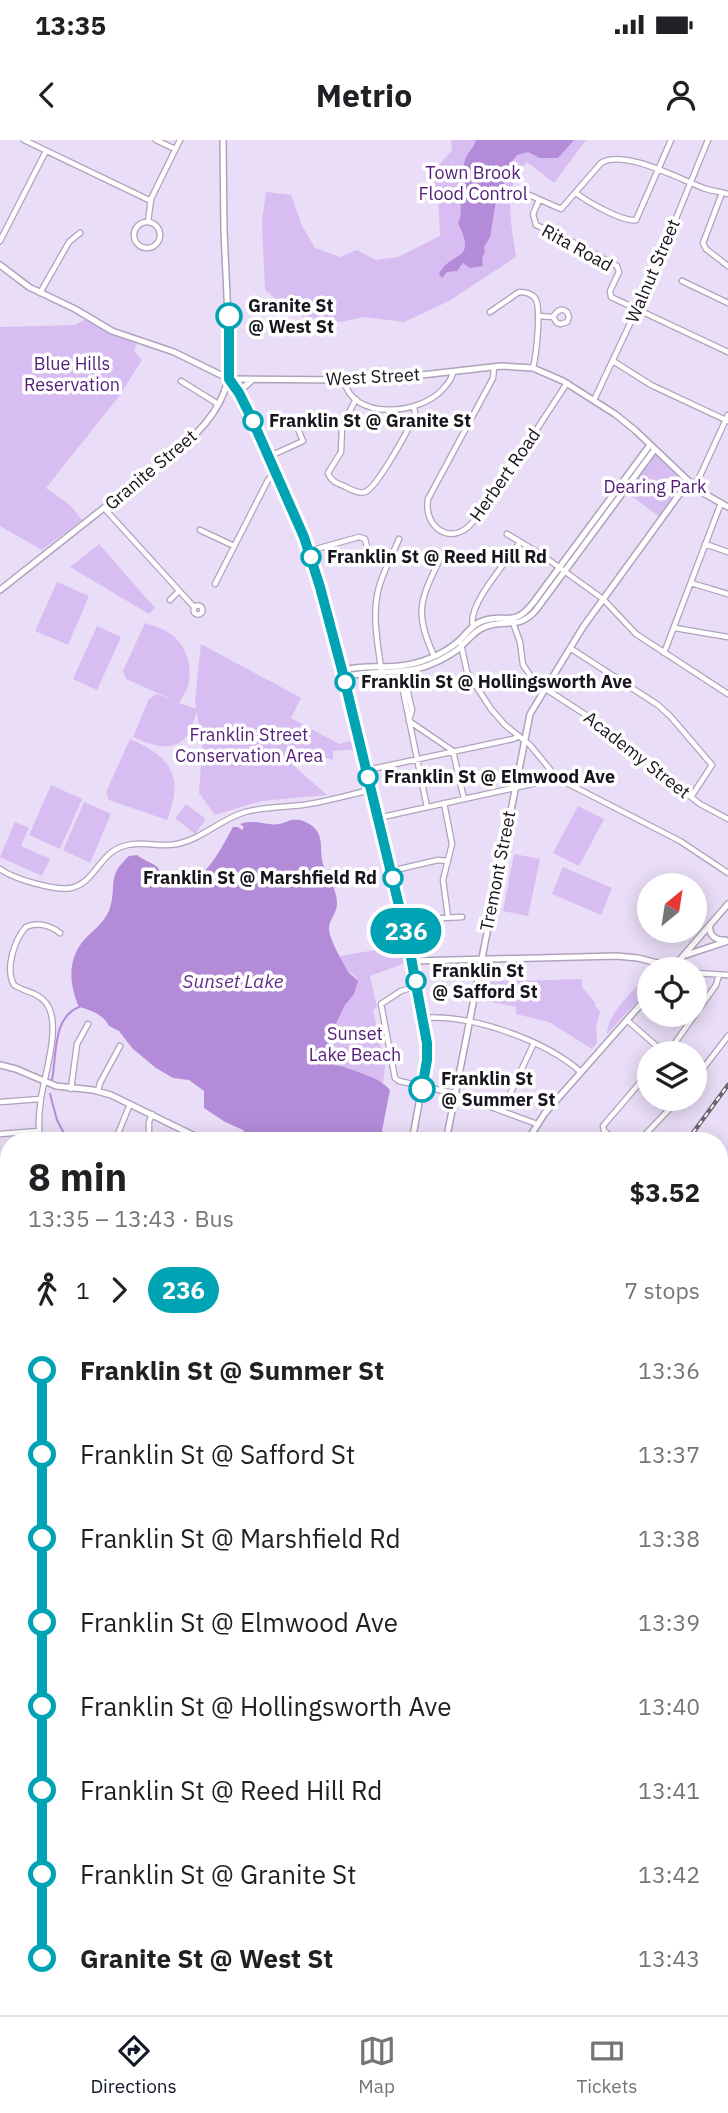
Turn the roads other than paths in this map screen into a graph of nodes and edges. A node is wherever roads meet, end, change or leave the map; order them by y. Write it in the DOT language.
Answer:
graph roads {
  1 [pos="24,140"];
  2 [pos="156,140"];
  3 [pos="180,140"];
  4 [pos="223,140"];
  5 [pos="671,140"];
  6 [pos="708,140"];
  7 [pos="175,149"];
  8 [pos="46,150"];
  9 [pos="659,169"];
  10 [pos="691,182"];
  11 [pos="576,193"];
  12 [pos="725,193"];
  13 [pos="527,194"];
  14 [pos="539,200"];
  15 [pos="151,201"];
  16 [pos="148,222"];
  17 [pos="80,233"];
  18 [pos="0,242"];
  19 [pos="0,265"];
  20 [pos="728,266"];
  21 [pos="682,281"];
  22 [pos="40,293"];
  23 [pos="728,303"];
  24 [pos="637,309"];
  25 [pos="490,312"];
  26 [pos="538,316"];
  27 [pos="553,317"];
  28 [pos="728,352"];
  29 [pos="613,361"];
  30 [pos="494,367"];
  31 [pos="533,368"];
  32 [pos="453,372"];
  33 [pos="229,379"];
  34 [pos="254,380"];
  35 [pos="344,380"];
  36 [pos="181,381"];
  37 [pos="567,383"];
  38 [pos="356,398"];
  39 [pos="240,399"];
  40 [pos="594,400"];
  41 [pos="218,402"];
  42 [pos="414,408"];
  43 [pos="727,419"];
  44 [pos="295,422"];
  45 [pos="653,447"];
  46 [pos="268,457"];
  47 [pos="276,472"];
  48 [pos="691,483"];
  49 [pos="721,503"];
  50 [pos="728,507"];
  51 [pos="104,508"];
  52 [pos="200,530"];
  53 [pos="506,534"];
  54 [pos="399,539"];
  55 [pos="520,542"];
  56 [pos="705,544"];
  57 [pos="234,546"];
  58 [pos="367,547"];
  59 [pos="309,551"];
  60 [pos="728,552"];
  61 [pos="439,561"];
  62 [pos="561,570"];
  63 [pos="691,583"];
  64 [pos="215,584"];
  65 [pos="0,590"];
  66 [pos="178,592"];
  67 [pos="728,594"];
  68 [pos="603,599"];
  69 [pos="170,600"];
  70 [pos="194,607"];
  71 [pos="512,622"];
  72 [pos="485,623"];
  73 [pos="473,626"];
  74 [pos="675,628"];
  75 [pos="728,637"];
  76 [pos="460,643"];
  77 [pos="570,648"];
  78 [pos="664,653"];
  79 [pos="438,657"];
  80 [pos="381,671"];
  81 [pos="401,671"];
  82 [pos="343,674"];
  83 [pos="545,689"];
  84 [pos="728,694"];
  85 [pos="408,721"];
  86 [pos="522,738"];
  87 [pos="453,752"];
  88 [pos="417,760"];
  89 [pos="367,770"];
  90 [pos="555,776"];
  91 [pos="514,788"];
  92 [pos="371,790"];
  93 [pos="691,797"];
  94 [pos="464,799"];
  95 [pos="444,803"];
  96 [pos="426,807"];
  97 [pos="378,818"];
  98 [pos="728,819"];
  99 [pos="448,861"];
  100 [pos="0,869"];
  101 [pos="391,871"];
  102 [pos="728,873"];
  103 [pos="728,904"];
  104 [pos="448,917"];
  105 [pos="462,917"];
  106 [pos="403,920"];
  107 [pos="711,922"];
  108 [pos="707,927"];
  109 [pos="60,933"];
  110 [pos="707,939"];
  111 [pos="728,941"];
  112 [pos="693,943"];
  113 [pos="704,943"];
  114 [pos="713,946"];
  115 [pos="681,957"];
  116 [pos="682,957"];
  117 [pos="481,958"];
  118 [pos="637,958"];
  119 [pos="412,961"];
  120 [pos="707,974"];
  121 [pos="719,975"];
  122 [pos="728,975"];
  123 [pos="416,986"];
  124 [pos="637,1009"];
  125 [pos="422,1018"];
  126 [pos="627,1020"];
  127 [pos="469,1022"];
  128 [pos="88,1024"];
  129 [pos="728,1036"];
  130 [pos="649,1041"];
  131 [pos="677,1041"];
  132 [pos="534,1043"];
  133 [pos="120,1046"];
  134 [pos="707,1063"];
  135 [pos="0,1065"];
  136 [pos="581,1072"];
  137 [pos="44,1082"];
  138 [pos="637,1086"];
  139 [pos="422,1087"];
  140 [pos="71,1089"];
  141 [pos="97,1091"];
  142 [pos="455,1093"];
  143 [pos="41,1099"];
  144 [pos="0,1102"];
  145 [pos="130,1104"];
  146 [pos="502,1111"];
  147 [pos="668,1111"];
  148 [pos="152,1114"];
  149 [pos="537,1124"];
  150 [pos="39,1131"];
  151 [pos="26,1132"];
  152 [pos="118,1132"];
  153 [pos="149,1132"];
  154 [pos="187,1132"];
  155 [pos="414,1132"];
  156 [pos="448,1132"];
  157 [pos="532,1132"];
  158 [pos="605,1132"];
  159 [pos="648,1132"];
  1 -- 8 [label="street"];
  2 -- 7 [label="street"];
  3 -- 7 [label="street"];
  4 -- 33 [label="main road, Granite Street"];
  5 -- 9 [label="street"];
  6 -- 10 [label="street, Walnut Street"];
  7 -- 15 [label="street"];
  8 -- 15 [label="street"];
  8 -- 18 [label="street"];
  9 -- 10 [label="street"];
  9 -- 11 [label="street"];
  9 -- 11 [label="street"];
  10 -- 12 [label="street"];
  10 -- 24 [label="street, Walnut Street"];
  11 -- 14 [label="street"];
  12 -- 20 [label="street"];
  13 -- 14 [label="street"];
  14 -- 24 [label="street, Rita Road"];
  15 -- 16 [label="street"];
  16 -- 16 [label="street"];
  17 -- 22 [label="street"];
  19 -- 22 [label="main road, West Street"];
  21 -- 23 [label="street"];
  22 -- 33 [label="main road, West Street"];
  24 -- 28 [label="street"];
  24 -- 29 [label="street, Walnut Street"];
  25 -- 26 [label="street"];
  26 -- 27 [label="street"];
  26 -- 31 [label="street"];
  29 -- 40 [label="street, Walnut Street"];
  29 -- 43 [label="street"];
  30 -- 31 [label="main road, West Street"];
  30 -- 32 [label="main road, West Street"];
  30 -- 37 [label="street, Herbert Road"];
  31 -- 37 [label="main road, West Street"];
  32 -- 35 [label="main road, West Street"];
  32 -- 42 [label="street"];
  33 -- 34 [label="main road, West Street"];
  33 -- 39 [label="main road"];
  33 -- 41 [label="main road, Granite Street"];
  34 -- 35 [label="main road, West Street"];
  34 -- 39 [label="main road"];
  35 -- 38 [label="street"];
  36 -- 41 [label="street"];
  37 -- 40 [label="main road, West Street"];
  38 -- 42 [label="street"];
  38 -- 42 [label="street"];
  39 -- 41 [label="main road"];
  39 -- 46 [label="main road"];
  40 -- 45 [label="main road, West Street"];
  41 -- 51 [label="main road, Granite Street"];
  43 -- 48 [label="street"];
  44 -- 46 [label="street"];
  45 -- 48 [label="main road, West Street"];
  45 -- 62 [label="main road"];
  46 -- 47 [label="main road"];
  47 -- 57 [label="street"];
  47 -- 59 [label="main road"];
  48 -- 49 [label="main road, West Street"];
  48 -- 68 [label="main road, Tremont Street"];
  49 -- 50 [label="main road, West Street"];
  49 -- 56 [label="street"];
  51 -- 65 [label="main road, Granite Street"];
  51 -- 66 [label="street"];
  52 -- 57 [label="street"];
  53 -- 55 [label="street"];
  54 -- 80 [label="street"];
  55 -- 62 [label="street"];
  55 -- 73 [label="street"];
  56 -- 60 [label="street"];
  56 -- 63 [label="street"];
  57 -- 64 [label="street"];
  58 -- 59 [label="street"];
  59 -- 82 [label="main road"];
  61 -- 79 [label="street"];
  62 -- 68 [label="street"];
  62 -- 71 [label="main road"];
  63 -- 67 [label="street"];
  63 -- 74 [label="street"];
  66 -- 69 [label="street"];
  66 -- 70 [label="street"];
  68 -- 77 [label="main road, Tremont Street"];
  68 -- 78 [label="street"];
  71 -- 72 [label="main road"];
  71 -- 83 [label="street, Academy Street"];
  72 -- 73 [label="main road"];
  72 -- 76 [label="main road"];
  73 -- 76 [label="main road"];
  74 -- 75 [label="street"];
  74 -- 78 [label="street"];
  76 -- 79 [label="main road"];
  76 -- 86 [label="street"];
  77 -- 83 [label="main road, Tremont Street"];
  77 -- 93 [label="street"];
  78 -- 84 [label="street"];
  79 -- 81 [label="main road"];
  80 -- 81 [label="main road"];
  80 -- 82 [label="main road"];
  81 -- 85 [label="street"];
  82 -- 89 [label="main road"];
  83 -- 86 [label="main road, Tremont Street"];
  83 -- 93 [label="street, Academy Street"];
  85 -- 87 [label="street"];
  85 -- 88 [label="street"];
  86 -- 87 [label="street"];
  86 -- 90 [label="street"];
  86 -- 91 [label="main road, Tremont Street"];
  87 -- 88 [label="street"];
  87 -- 94 [label="street"];
  88 -- 89 [label="street"];
  88 -- 96 [label="street"];
  89 -- 92 [label="main road"];
  90 -- 91 [label="street"];
  90 -- 102 [label="street"];
  91 -- 94 [label="street"];
  91 -- 117 [label="main road, Tremont Street"];
  92 -- 97 [label="main road"];
  92 -- 100 [label="street"];
  93 -- 98 [label="street, Academy Street"];
  94 -- 95 [label="street"];
  95 -- 96 [label="street"];
  95 -- 99 [label="street"];
  96 -- 97 [label="street"];
  97 -- 101 [label="main road"];
  99 -- 101 [label="street"];
  99 -- 104 [label="street"];
  101 -- 106 [label="main road"];
  103 -- 107 [label="main road"];
  104 -- 105 [label="street"];
  104 -- 106 [label="street"];
  106 -- 119 [label="main road"];
  107 -- 108 [label="main road"];
  107 -- 111 [label="main road"];
  109 -- 137 [label="street"];
  110 -- 111 [label="main road"];
  111 -- 114 [label="main road"];
  112 -- 115 [label="main road"];
  113 -- 114 [label="main road"];
  114 -- 116 [label="main road"];
  117 -- 118 [label="main road"];
  117 -- 119 [label="main road"];
  117 -- 127 [label="main road, Tremont Street"];
  119 -- 123 [label="main road"];
  120 -- 121 [label="street"];
  121 -- 122 [label="street"];
  121 -- 131 [label="street"];
  123 -- 125 [label="main road"];
  123 -- 139 [label="street"];
  124 -- 126 [label="main road"];
  125 -- 127 [label="street"];
  125 -- 139 [label="main road"];
  126 -- 130 [label="street"];
  126 -- 136 [label="main road"];
  127 -- 132 [label="street"];
  127 -- 142 [label="main road, Tremont Street"];
  128 -- 140 [label="street"];
  129 -- 134 [label="street"];
  132 -- 136 [label="street"];
  132 -- 146 [label="street"];
  133 -- 141 [label="street"];
  135 -- 137 [label="main road"];
  136 -- 149 [label="main road"];
  137 -- 140 [label="main road"];
  137 -- 143 [label="street"];
  138 -- 158 [label="street"];
  139 -- 142 [label="street"];
  139 -- 155 [label="main road"];
  140 -- 141 [label="main road"];
  141 -- 145 [label="main road"];
  142 -- 146 [label="street"];
  142 -- 156 [label="main road, Tremont Street"];
  143 -- 144 [label="street"];
  143 -- 150 [label="street"];
  145 -- 148 [label="main road"];
  145 -- 152 [label="street"];
  146 -- 149 [label="street"];
  147 -- 159 [label="street"];
  148 -- 153 [label="street"];
  148 -- 154 [label="main road"];
  149 -- 157 [label="main road"];
  150 -- 151 [label="street"];
}
